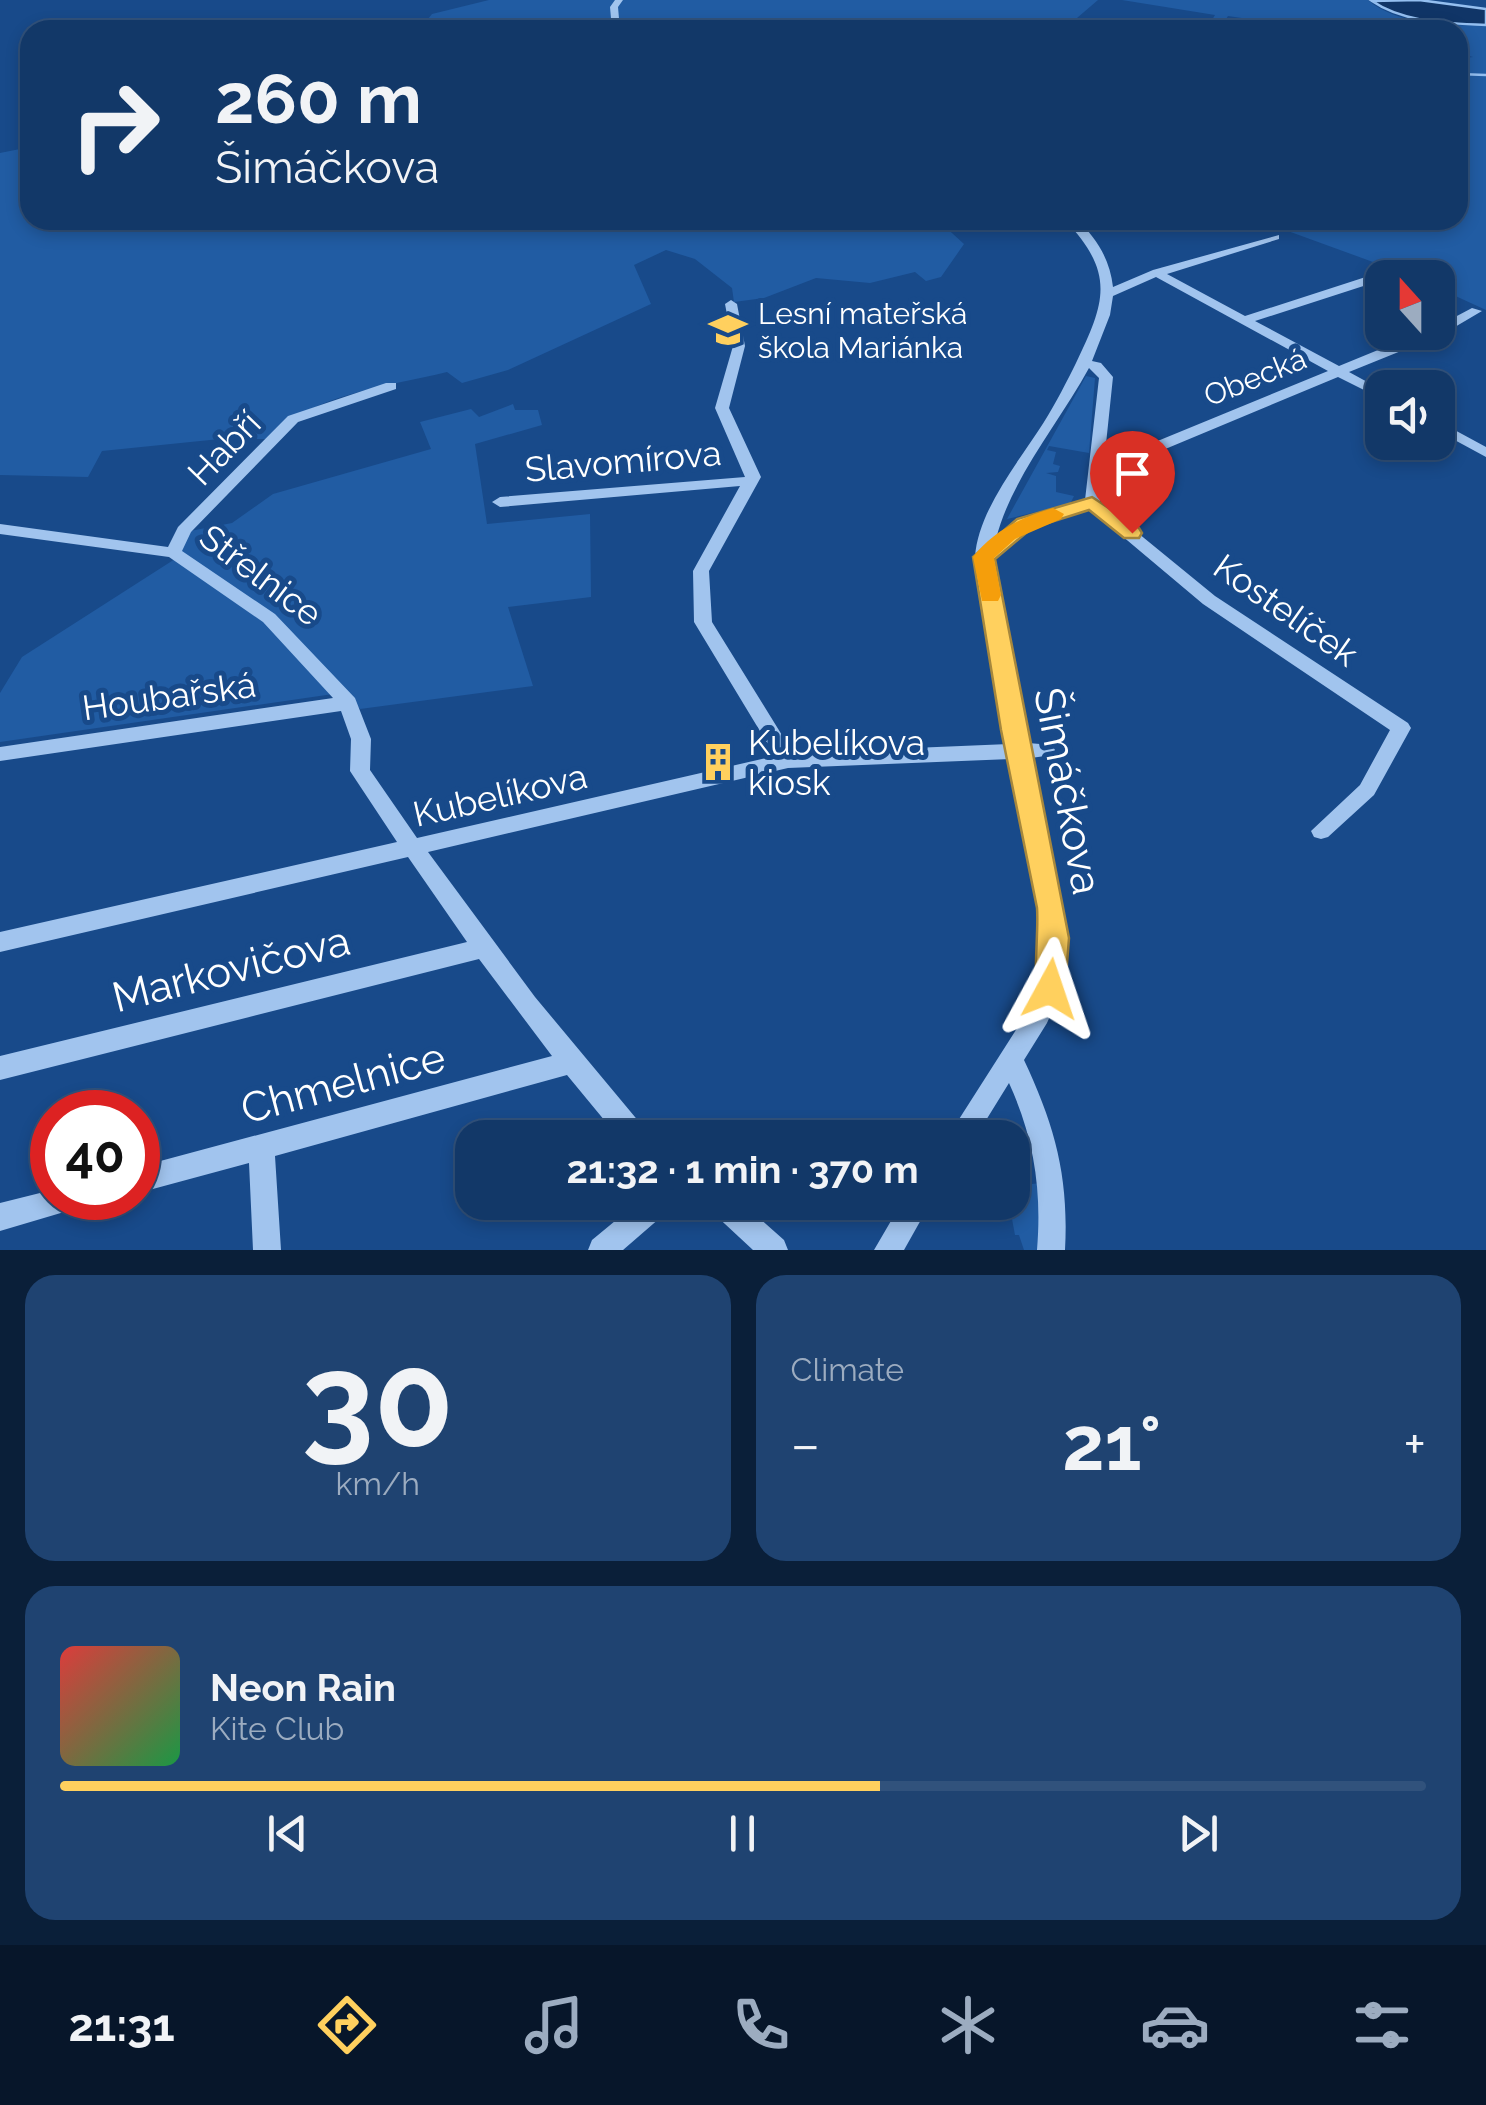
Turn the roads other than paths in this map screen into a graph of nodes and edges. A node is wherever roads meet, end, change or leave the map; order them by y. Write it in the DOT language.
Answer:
graph roads {
  1 [pos="1080,230"];
  2 [pos="1275,237"];
  3 [pos="1158,272"];
  4 [pos="1365,281"];
  5 [pos="1108,294"];
  6 [pos="731,304"];
  7 [pos="1476,312"];
  8 [pos="1245,320"];
  9 [pos="1455,322"];
  10 [pos="1393,350"];
  11 [pos="1082,363"];
  12 [pos="1340,372"];
  13 [pos="391,386"];
  14 [pos="1365,386"];
  15 [pos="1455,436"];
  16 [pos="1486,454"];
  17 [pos="1096,472"];
  18 [pos="751,481"];
  19 [pos="500,502"];
  20 [pos="1092,503"];
  21 [pos="0,529"];
  22 [pos="173,553"];
  23 [pos="984,557"];
  24 [pos="348,703"];
  25 [pos="1019,749"];
  26 [pos="1045,750"];
  27 [pos="0,754"];
  28 [pos="788,761"];
  29 [pos="1321,831"];
  30 [pos="413,848"];
  31 [pos="0,942"];
  32 [pos="482,948"];
  33 [pos="1011,1059"];
  34 [pos="570,1063"];
  35 [pos="0,1068"];
  36 [pos="620,1120"];
  37 [pos="972,1120"];
  38 [pos="261,1146"];
  39 [pos="160,1174"];
  40 [pos="30,1209"];
  41 [pos="0,1217"];
  42 [pos="638,1220"];
  43 [pos="740,1220"];
  44 [pos="907,1220"];
  45 [pos="266,1250"];
  46 [pos="602,1250"];
  47 [pos="774,1250"];
  48 [pos="888,1250"];
  49 [pos="1052,1250"];
  1 -- 5 [label="street"];
  2 -- 3 [label="street"];
  3 -- 5 [label="street"];
  3 -- 8 [label="street"];
  4 -- 8 [label="street"];
  5 -- 11 [label="street, Šimáčkova"];
  6 -- 18 [label="street"];
  7 -- 9 [label="street, Obecká"];
  8 -- 12 [label="street"];
  10 -- 12 [label="street, Obecká"];
  11 -- 17 [label="street"];
  11 -- 23 [label="street, Šimáčkova"];
  12 -- 14 [label="street"];
  12 -- 17 [label="street, Obecká"];
  13 -- 22 [label="street, Habří"];
  15 -- 16 [label="street"];
  17 -- 20 [label="street"];
  18 -- 19 [label="street, Slavomírova"];
  18 -- 28 [label="street"];
  20 -- 23 [label="street"];
  20 -- 29 [label="street, Kostelíček"];
  21 -- 22 [label="street, Střelnice"];
  22 -- 24 [label="street, Střelnice"];
  23 -- 25 [label="street, Šimáčkova"];
  24 -- 27 [label="street, Houbařská"];
  24 -- 30 [label="street, Střelnice"];
  25 -- 26 [label="street, Kubelíkova"];
  25 -- 28 [label="street, Kubelíkova"];
  25 -- 33 [label="street, Šimáčkova"];
  28 -- 30 [label="street, Kubelíkova"];
  30 -- 31 [label="street, Kubelíkova"];
  30 -- 32 [label="street, Střelnice"];
  32 -- 34 [label="street, Střelnice"];
  32 -- 35 [label="street, Markovičova"];
  33 -- 37 [label="street, Šimáčkova"];
  33 -- 49 [label="street"];
  34 -- 36 [label="street, Střelnice"];
  34 -- 38 [label="street, Chmelnice"];
  38 -- 39 [label="street, Chmelnice"];
  38 -- 45 [label="street"];
  40 -- 41 [label="street"];
  42 -- 46 [label="street"];
  43 -- 47 [label="street"];
  44 -- 48 [label="street"];
}
